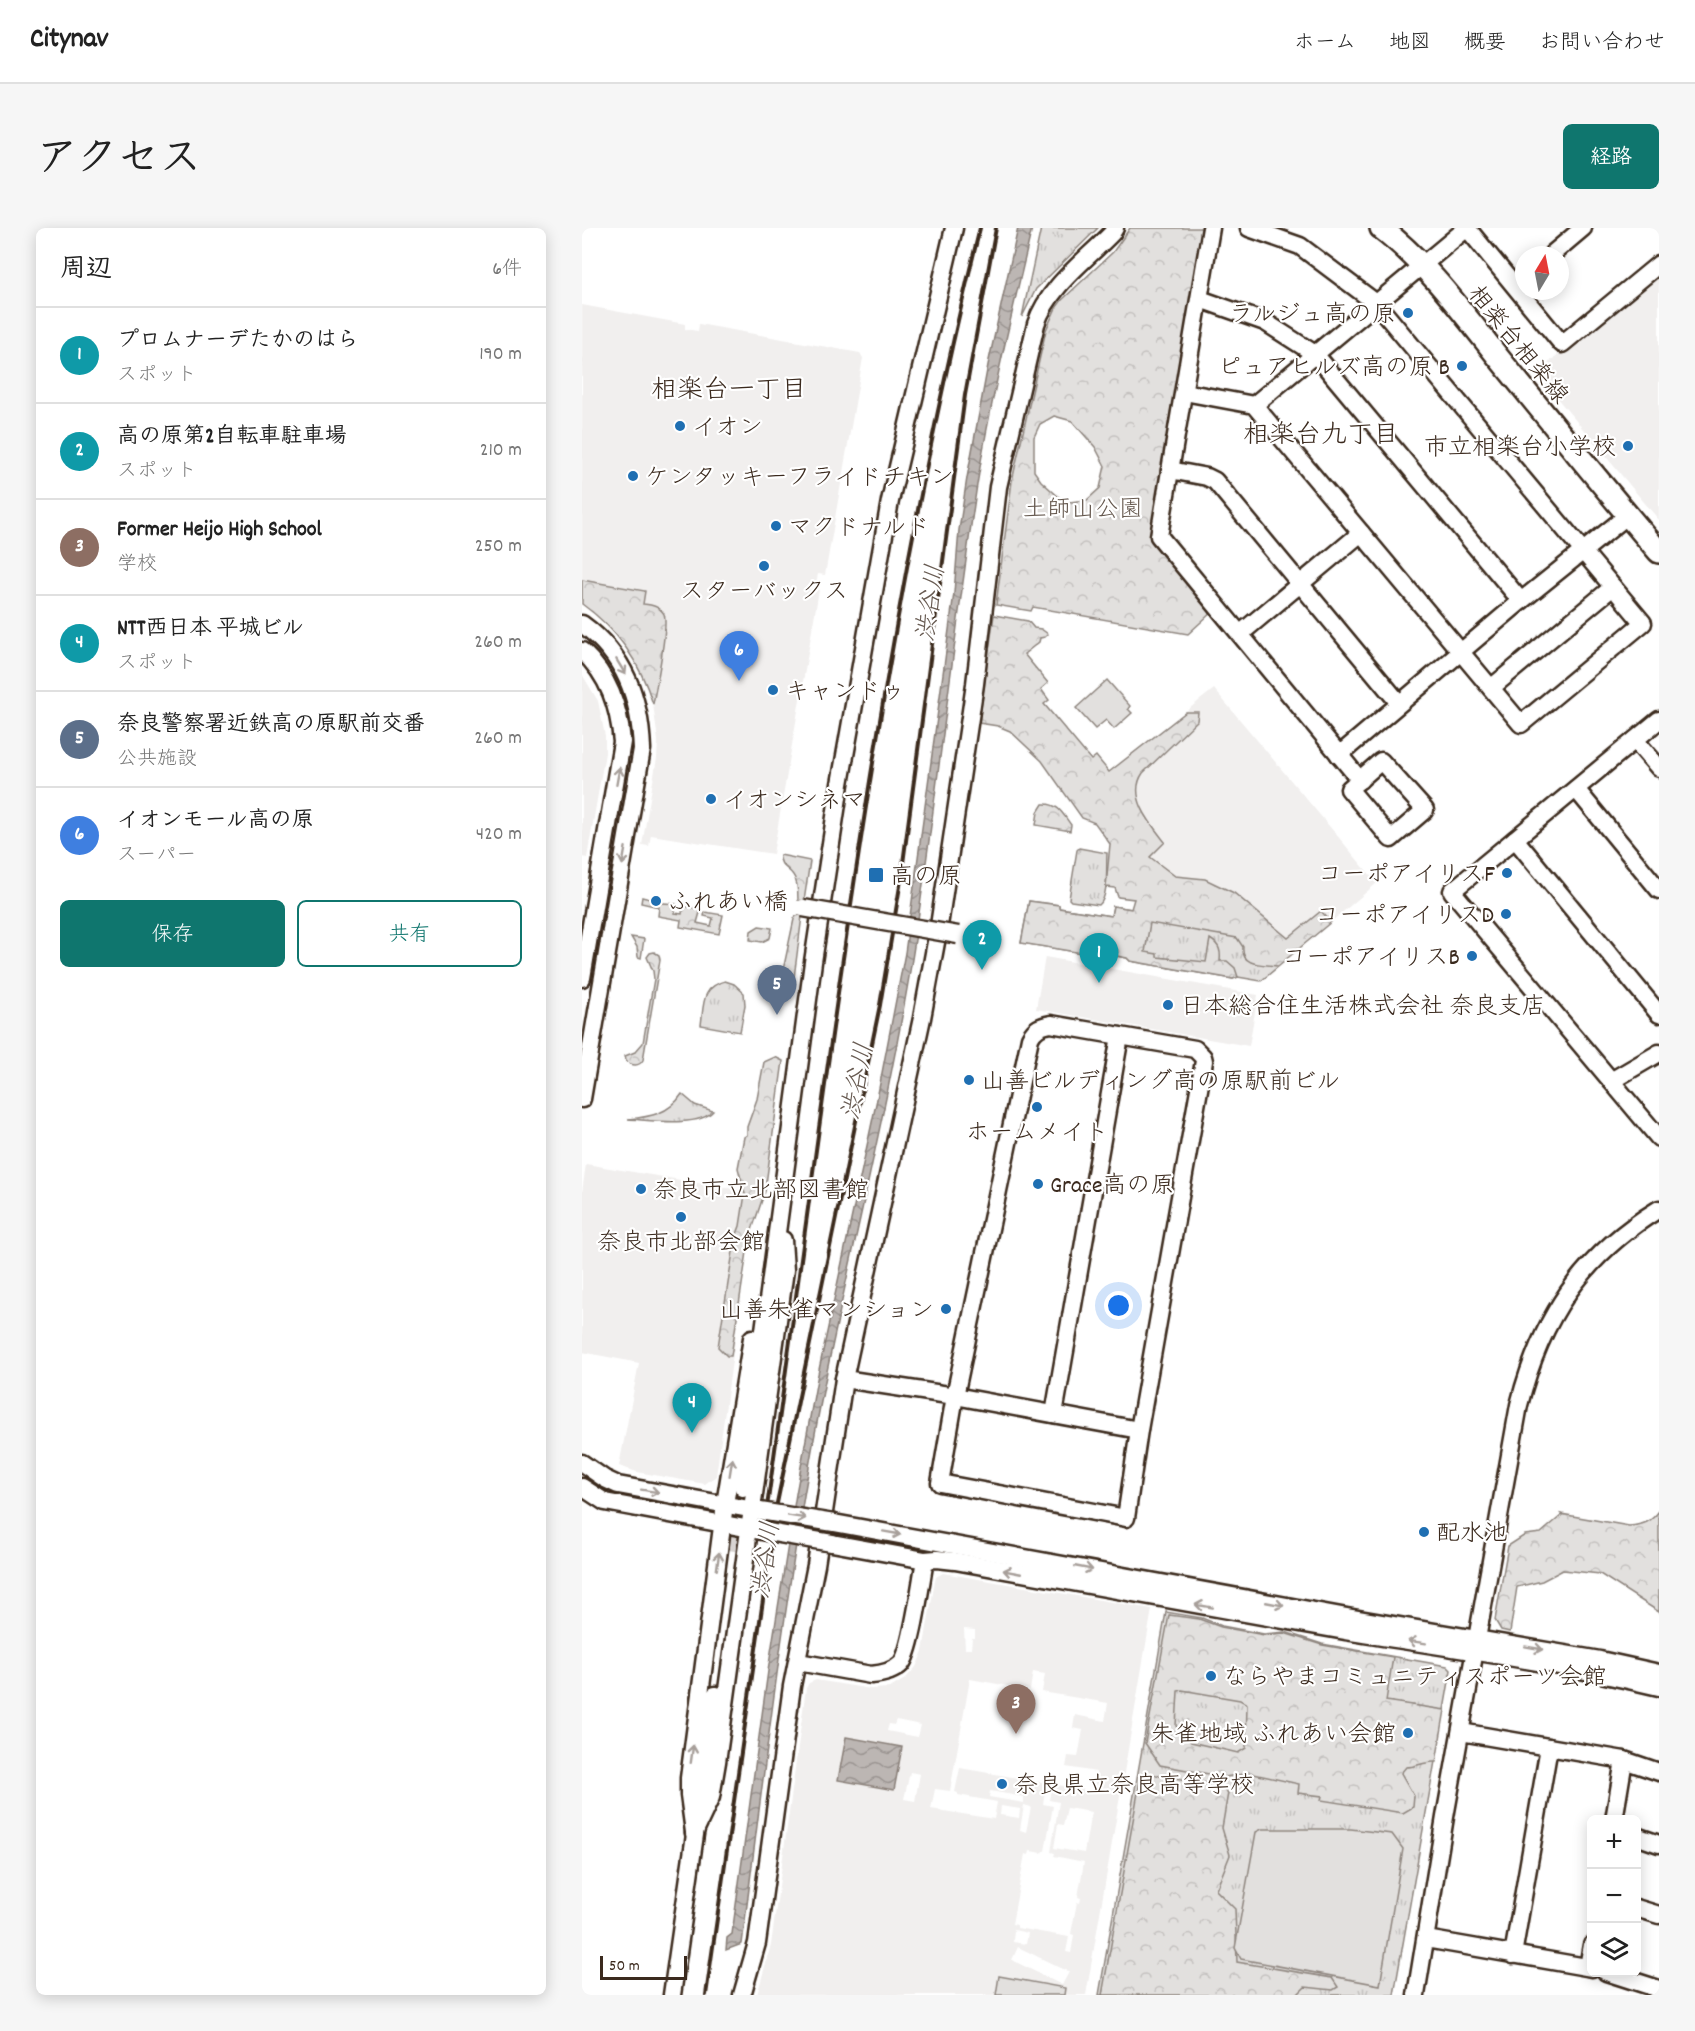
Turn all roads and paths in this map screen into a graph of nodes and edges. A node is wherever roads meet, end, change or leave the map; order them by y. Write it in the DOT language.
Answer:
graph roads {
  1 [pos="954,228"];
  2 [pos="1115,228"];
  3 [pos="1211,228"];
  4 [pos="1249,228"];
  5 [pos="1381,228"];
  6 [pos="1467,228"];
  7 [pos="1583,228"];
  8 [pos="1562,246"];
  9 [pos="1659,264"];
  10 [pos="1421,266"];
  11 [pos="1515,278"];
  12 [pos="1200,299"];
  13 [pos="1531,300"];
  14 [pos="1376,303"];
  15 [pos="1315,354"];
  16 [pos="1184,392"];
  17 [pos="1254,405"];
  18 [pos="1170,470"];
  19 [pos="1628,515"];
  20 [pos="1361,533"];
  21 [pos="1584,552"];
  22 [pos="1659,552"];
  23 [pos="1301,583"];
  24 [pos="1613,587"];
  25 [pos="1521,601"];
  26 [pos="582,624"];
  27 [pos="1240,634"];
  28 [pos="582,651"];
  29 [pos="1461,652"];
  30 [pos="1491,688"];
  31 [pos="1399,703"];
  32 [pos="1659,720"];
  33 [pos="1635,740"];
  34 [pos="1339,754"];
  35 [pos="1659,768"];
  36 [pos="1360,780"];
  37 [pos="1576,789"];
  38 [pos="1515,839"];
  39 [pos="1659,890"];
  40 [pos="803,908"];
  41 [pos="958,935"];
  42 [pos="582,978"];
  43 [pos="1659,1014"];
  44 [pos="1120,1036"];
  45 [pos="1659,1053"];
  46 [pos="1611,1081"];
  47 [pos="582,1099"];
  48 [pos="1659,1138"];
  49 [pos="782,1192"];
  50 [pos="1659,1209"];
  51 [pos="844,1378"];
  52 [pos="955,1396"];
  53 [pos="1054,1414"];
  54 [pos="1139,1430"];
  55 [pos="582,1463"];
  56 [pos="582,1469"];
  57 [pos="618,1485"];
  58 [pos="582,1486"];
  59 [pos="743,1488"];
  60 [pos="582,1501"];
  61 [pos="614,1504"];
  62 [pos="725,1504"];
  63 [pos="756,1510"];
  64 [pos="723,1524"];
  65 [pos="752,1530"];
  66 [pos="735,1551"];
  67 [pos="925,1560"];
  68 [pos="1475,1645"];
  69 [pos="798,1662"];
  70 [pos="1659,1673"];
  71 [pos="1659,1687"];
  72 [pos="1461,1732"];
  73 [pos="1549,1747"];
  74 [pos="1624,1760"];
  75 [pos="1659,1772"];
  76 [pos="1615,1815"];
  77 [pos="694,1833"];
  78 [pos="1641,1838"];
  79 [pos="1659,1844"];
  80 [pos="1641,1910"];
  81 [pos="1659,1915"];
  82 [pos="1426,1939"];
  83 [pos="1513,1956"];
  84 [pos="1587,1968"];
  85 [pos="1621,1977"];
  86 [pos="1659,1989"];
  87 [pos="672,1995"];
  88 [pos="742,1995"];
  89 [pos="1416,1995"];
  1 -- 49 [label="street"];
  2 -- 51 [label="street"];
  3 -- 12 [label="street"];
  4 -- 14 [label="street"];
  5 -- 10 [label="main road, 相楽台相楽線"];
  6 -- 10 [label="street"];
  6 -- 11 [label="street"];
  7 -- 8 [label="street"];
  9 -- 13 [label="street"];
  10 -- 14 [label="street"];
  10 -- 19 [label="main road, 相楽台相楽線"];
  12 -- 15 [label="street"];
  12 -- 16 [label="street"];
  14 -- 15 [label="street"];
  14 -- 21 [label="street"];
  15 -- 17 [label="street"];
  15 -- 25 [label="street"];
  16 -- 17 [label="street"];
  16 -- 18 [label="street"];
  17 -- 20 [label="street"];
  18 -- 23 [label="street"];
  18 -- 27 [label="street"];
  19 -- 21 [label="street"];
  19 -- 22 [label="main road, 相楽台相楽線"];
  20 -- 23 [label="street"];
  20 -- 29 [label="street"];
  21 -- 24 [label="street"];
  21 -- 25 [label="street"];
  23 -- 27 [label="street"];
  23 -- 31 [label="street"];
  24 -- 30 [label="street"];
  24 -- 30 [label="street"];
  25 -- 29 [label="street"];
  26 -- 47 [label="street, one-way"];
  27 -- 34 [label="street"];
  42 -- 28 [label="street, one-way"];
  29 -- 30 [label="street"];
  29 -- 31 [label="street"];
  31 -- 34 [label="street"];
  32 -- 33 [label="street"];
  33 -- 35 [label="street"];
  33 -- 37 [label="street"];
  34 -- 36 [label="street"];
  36 -- 36 [label="street"];
  37 -- 38 [label="street"];
  37 -- 39 [label="street"];
  38 -- 43 [label="street"];
  38 -- 46 [label="street"];
  40 -- 41 [label="street, bridge"];
  44 -- 52 [label="street"];
  44 -- 53 [label="street"];
  44 -- 54 [label="street"];
  45 -- 46 [label="street"];
  46 -- 48 [label="street"];
  49 -- 59 [label="street"];
  62 -- 49 [label="street, one-way"];
  49 -- 63 [label="street"];
  50 -- 68 [label="street"];
  51 -- 52 [label="street"];
  51 -- 69 [label="street"];
  52 -- 53 [label="street"];
  52 -- 54 [label="street"];
  53 -- 54 [label="street"];
  55 -- 57 [label="street"];
  56 -- 58 [label="street"];
  57 -- 58 [label="street"];
  57 -- 62 [label="street, one-way"];
  58 -- 61 [label="street"];
  60 -- 61 [label="street"];
  61 -- 64 [label="street"];
  62 -- 63 [label="street"];
  62 -- 64 [label="street"];
  63 -- 65 [label="street"];
  63 -- 68 [label="street, one-way, bridge"];
  64 -- 65 [label="street"];
  77 -- 64 [label="street, one-way"];
  65 -- 67 [label="street, bridge"];
  65 -- 77 [label="street"];
  66 -- 77 [label="street"];
  68 -- 67 [label="street, one-way"];
  67 -- 69 [label="street"];
  68 -- 70 [label="street, one-way"];
  68 -- 71 [label="street"];
  68 -- 72 [label="street"];
  69 -- 88 [label="street"];
  72 -- 73 [label="street"];
  72 -- 82 [label="street"];
  73 -- 74 [label="street"];
  73 -- 83 [label="street"];
  74 -- 75 [label="street"];
  74 -- 76 [label="street"];
  77 -- 87 [label="street"];
  78 -- 79 [label="street"];
  80 -- 81 [label="street"];
  82 -- 83 [label="street"];
  82 -- 89 [label="street"];
  83 -- 84 [label="street"];
  85 -- 86 [label="street"];
}
